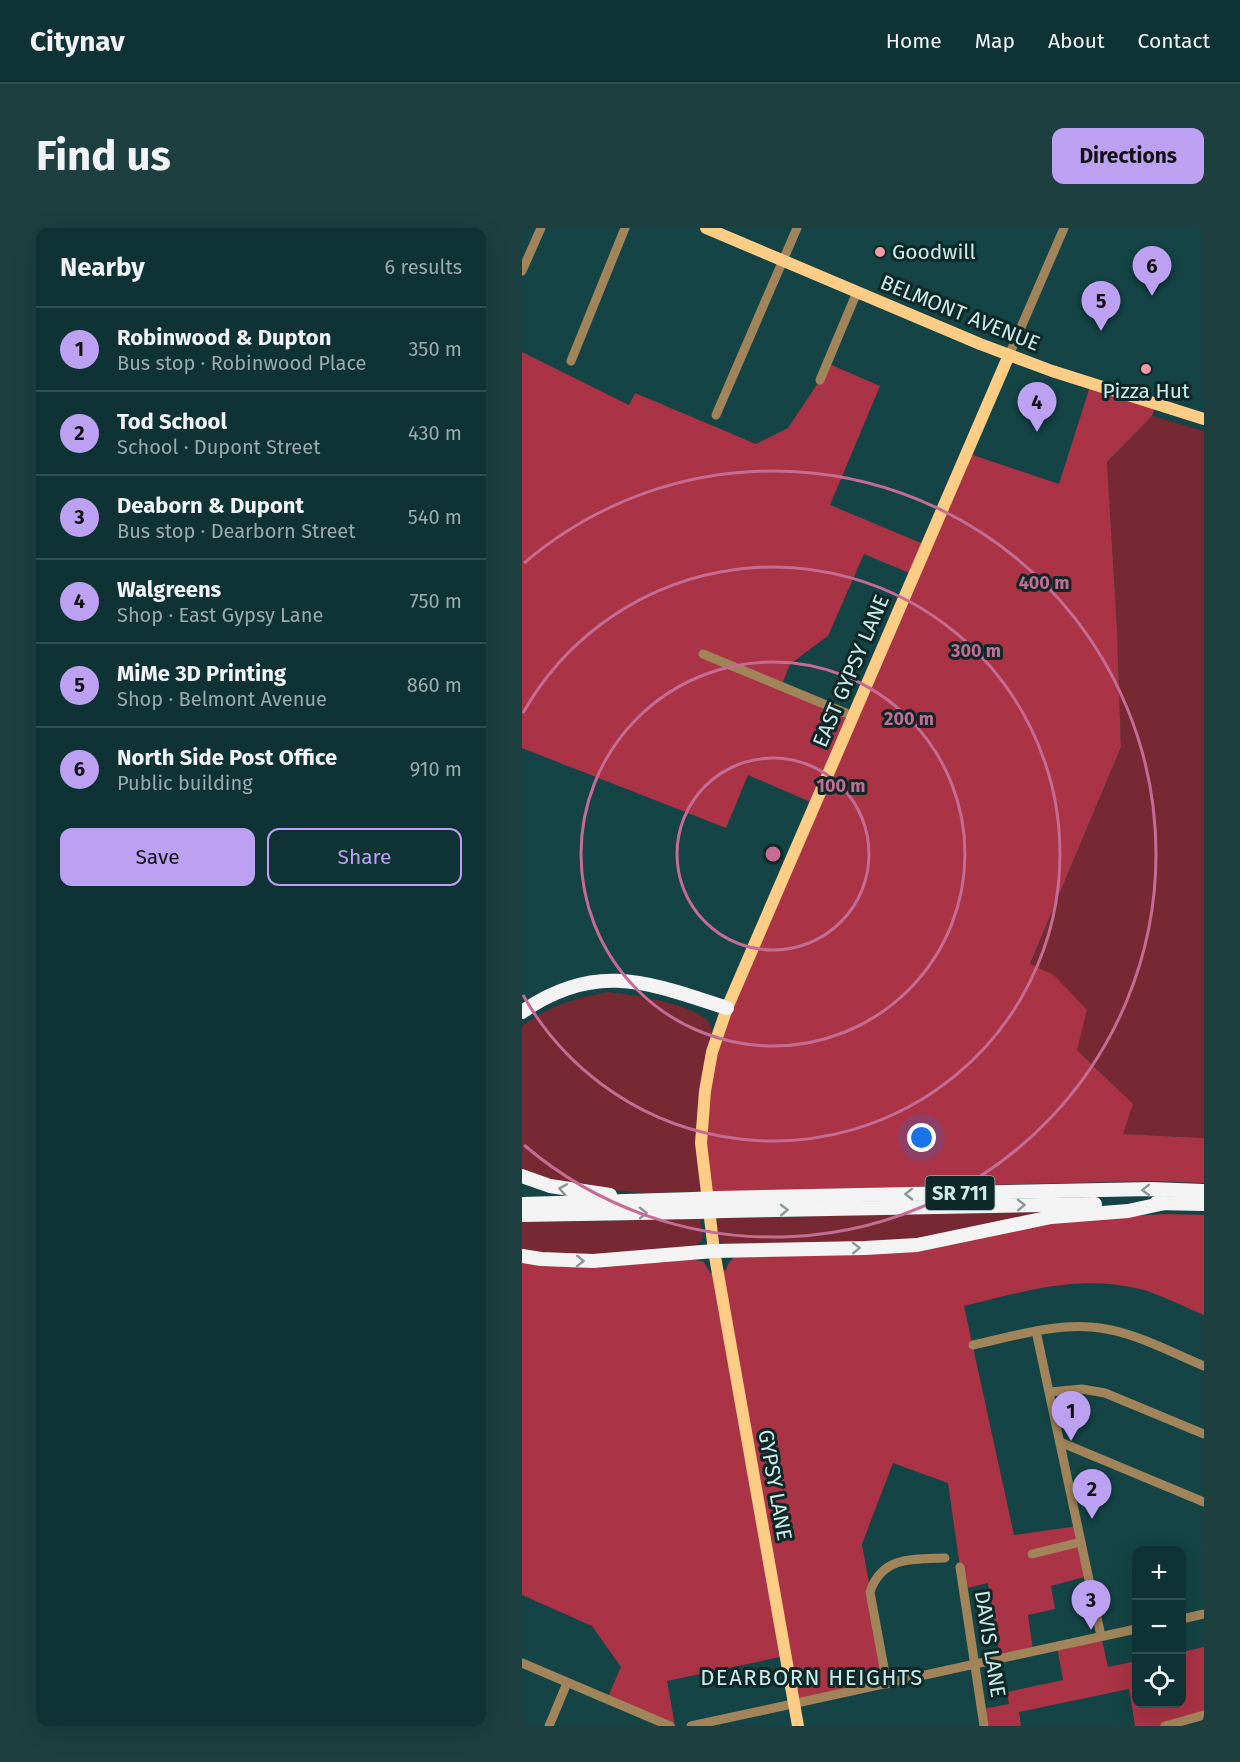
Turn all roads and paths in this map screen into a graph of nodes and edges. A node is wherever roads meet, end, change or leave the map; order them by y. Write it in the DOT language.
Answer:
graph roads {
  1 [pos="540,228"];
  2 [pos="624,228"];
  3 [pos="706,228"];
  4 [pos="797,228"];
  5 [pos="1064,228"];
  6 [pos="783,261"];
  7 [pos="522,271"];
  8 [pos="857,292"];
  9 [pos="1009,355"];
  10 [pos="572,361"];
  11 [pos="820,380"];
  12 [pos="716,415"];
  13 [pos="1204,419"];
  14 [pos="703,654"];
  15 [pos="853,716"];
  16 [pos="522,1012"];
  17 [pos="725,1012"];
  18 [pos="522,1020"];
  19 [pos="522,1176"];
  20 [pos="1204,1191"];
  21 [pos="642,1200"];
  22 [pos="1166,1203"];
  23 [pos="522,1204"];
  24 [pos="1204,1204"];
  25 [pos="695,1205"];
  26 [pos="522,1215"];
  27 [pos="714,1251"];
  28 [pos="522,1256"];
  29 [pos="1036,1331"];
  30 [pos="973,1345"];
  31 [pos="1204,1366"];
  32 [pos="1050,1392"];
  33 [pos="1204,1434"];
  34 [pos="1060,1442"];
  35 [pos="1079,1449"];
  36 [pos="1064,1461"];
  37 [pos="1204,1501"];
  38 [pos="1081,1542"];
  39 [pos="1032,1554"];
  40 [pos="945,1558"];
  41 [pos="960,1568"];
  42 [pos="1204,1614"];
  43 [pos="1186,1618"];
  44 [pos="1132,1630"];
  45 [pos="1101,1636"];
  46 [pos="522,1663"];
  47 [pos="975,1664"];
  48 [pos="567,1683"];
  49 [pos="887,1684"];
  50 [pos="794,1704"];
  51 [pos="1204,1714"];
  52 [pos="549,1726"];
  53 [pos="670,1726"];
  54 [pos="691,1726"];
  55 [pos="798,1726"];
  56 [pos="984,1726"];
  57 [pos="1165,1726"];
  1 -- 7 [label="street"];
  2 -- 10 [label="street"];
  3 -- 6 [label="main road, BELMONT AVENUE"];
  4 -- 6 [label="street"];
  5 -- 9 [label="street"];
  6 -- 8 [label="main road, BELMONT AVENUE"];
  6 -- 12 [label="street"];
  8 -- 9 [label="main road, BELMONT AVENUE"];
  8 -- 11 [label="street"];
  9 -- 13 [label="main road, BELMONT AVENUE"];
  9 -- 15 [label="main road, EAST GYPSY LANE"];
  14 -- 15 [label="street"];
  15 -- 17 [label="main road, EAST GYPSY LANE"];
  16 -- 17 [label="highway"];
  17 -- 18 [label="highway"];
  17 -- 27 [label="main road, EAST GYPSY LANE"];
  21 -- 19 [label="highway, one-way"];
  20 -- 25 [label="highway, SR 711, one-way, bridge"];
  21 -- 23 [label="highway, SR 711"];
  21 -- 25 [label="highway, SR 711"];
  22 -- 24 [label="highway, SR 711"];
  25 -- 22 [label="highway, SR 711, one-way, bridge"];
  27 -- 22 [label="highway, one-way"];
  26 -- 25 [label="highway, SR 711, one-way"];
  28 -- 27 [label="highway, one-way"];
  27 -- 50 [label="main road, GYPSY LANE"];
  29 -- 30 [label="street"];
  29 -- 31 [label="street"];
  29 -- 32 [label="street"];
  32 -- 33 [label="street"];
  32 -- 34 [label="street"];
  34 -- 35 [label="street"];
  34 -- 36 [label="street"];
  35 -- 36 [label="street"];
  35 -- 37 [label="street"];
  36 -- 38 [label="street"];
  38 -- 39 [label="street"];
  38 -- 45 [label="street"];
  40 -- 49 [label="street"];
  41 -- 47 [label="street, DAVIS LANE"];
  42 -- 43 [label="street"];
  44 -- 45 [label="street"];
  45 -- 47 [label="street"];
  46 -- 48 [label="street"];
  47 -- 49 [label="street"];
  47 -- 56 [label="street, DAVIS LANE"];
  48 -- 52 [label="street"];
  48 -- 53 [label="street"];
  49 -- 50 [label="street"];
  50 -- 54 [label="street"];
  50 -- 55 [label="main road, GYPSY LANE"];
  51 -- 57 [label="street"];
}
